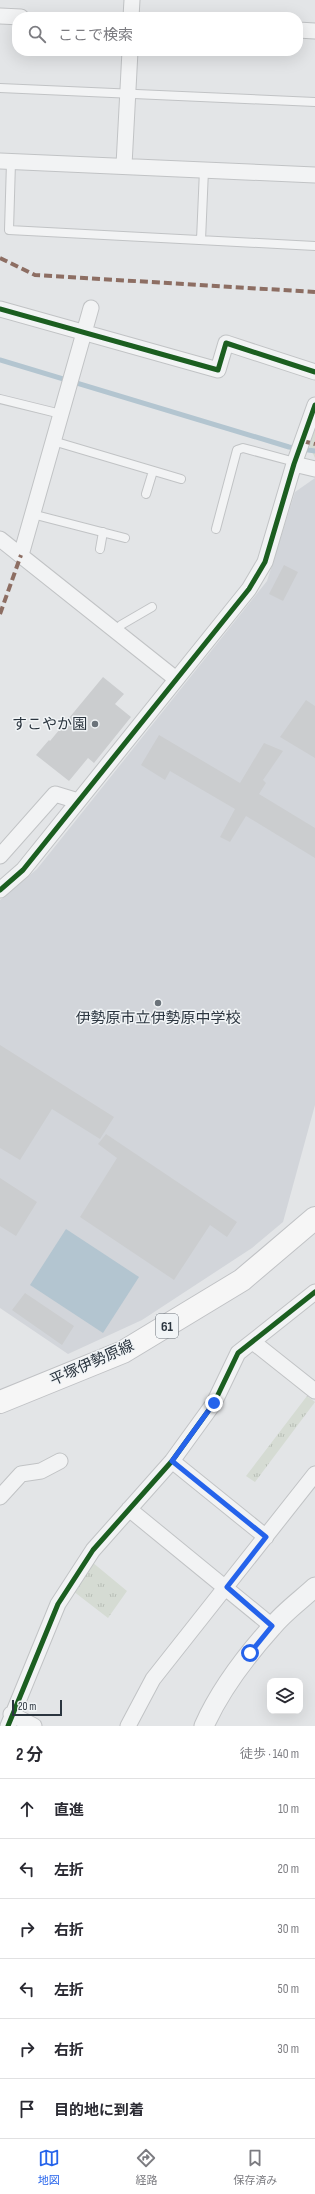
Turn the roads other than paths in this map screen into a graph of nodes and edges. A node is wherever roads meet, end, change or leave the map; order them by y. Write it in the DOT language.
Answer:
graph roads {
  1 [pos="132,0"];
  2 [pos="131,12"];
  3 [pos="0,16"];
  4 [pos="12,17"];
  5 [pos="303,30"];
  6 [pos="315,31"];
  7 [pos="130,56"];
  8 [pos="0,88"];
  9 [pos="128,94"];
  10 [pos="315,102"];
  11 [pos="6,161"];
  12 [pos="124,165"];
  13 [pos="204,170"];
  14 [pos="315,175"];
  15 [pos="201,240"];
  16 [pos="315,246"];
  17 [pos="91,308"];
  18 [pos="0,309"];
  19 [pos="84,332"];
  20 [pos="315,372"];
  21 [pos="0,399"];
  22 [pos="315,405"];
  23 [pos="61,414"];
  24 [pos="53,442"];
  25 [pos="295,463"];
  26 [pos="315,469"];
  27 [pos="153,471"];
  28 [pos="180,479"];
  29 [pos="146,494"];
  30 [pos="32,514"];
  31 [pos="216,529"];
  32 [pos="103,532"];
  33 [pos="125,538"];
  34 [pos="0,539"];
  35 [pos="100,549"];
  36 [pos="20,555"];
  37 [pos="152,607"];
  38 [pos="116,631"];
  39 [pos="176,679"];
  40 [pos="78,801"];
  41 [pos="0,856"];
  42 [pos="0,890"];
  43 [pos="315,1218"];
  44 [pos="315,1292"];
  45 [pos="252,1342"];
  46 [pos="313,1386"];
  47 [pos="0,1402"];
  48 [pos="60,1461"];
  49 [pos="172,1461"];
  50 [pos="315,1474"];
  51 [pos="0,1497"];
  52 [pos="129,1509"];
  53 [pos="266,1537"];
  54 [pos="227,1587"];
  55 [pos="315,1587"];
  56 [pos="272,1626"];
  57 [pos="7,1722"];
  58 [pos="34,1726"];
  59 [pos="128,1726"];
  60 [pos="204,1726"];
  1 -- 2 [label="street"];
  3 -- 4 [label="street"];
  5 -- 6 [label="street"];
  7 -- 9 [label="street"];
  8 -- 9 [label="lane"];
  9 -- 10 [label="lane"];
  9 -- 12 [label="street"];
  11 -- 12 [label="street"];
  11 -- 15 [label="lane"];
  12 -- 13 [label="street"];
  13 -- 14 [label="street"];
  13 -- 15 [label="lane"];
  15 -- 16 [label="lane"];
  17 -- 19 [label="street"];
  18 -- 19 [label="street"];
  19 -- 20 [label="street"];
  19 -- 23 [label="street"];
  21 -- 23 [label="lane"];
  22 -- 25 [label="street"];
  23 -- 24 [label="street"];
  24 -- 27 [label="lane"];
  24 -- 30 [label="street"];
  25 -- 26 [label="street"];
  25 -- 31 [label="lane"];
  25 -- 39 [label="street"];
  27 -- 28 [label="lane"];
  27 -- 29 [label="lane"];
  30 -- 32 [label="lane"];
  30 -- 36 [label="street"];
  32 -- 33 [label="lane"];
  32 -- 35 [label="lane"];
  34 -- 36 [label="street"];
  36 -- 38 [label="street"];
  37 -- 38 [label="lane"];
  38 -- 39 [label="street"];
  39 -- 40 [label="street"];
  40 -- 41 [label="street"];
  40 -- 42 [label="street"];
  43 -- 47 [label="main road, 平塚伊勢原線 / 61"];
  44 -- 45 [label="street"];
  45 -- 46 [label="street"];
  45 -- 49 [label="street"];
  48 -- 51 [label="street"];
  49 -- 52 [label="street"];
  49 -- 53 [label="street"];
  50 -- 53 [label="street"];
  52 -- 54 [label="street"];
  52 -- 57 [label="street"];
  53 -- 54 [label="street"];
  54 -- 56 [label="street"];
  54 -- 59 [label="street"];
  55 -- 56 [label="street"];
  56 -- 60 [label="street"];
  57 -- 58 [label="street"];
}
